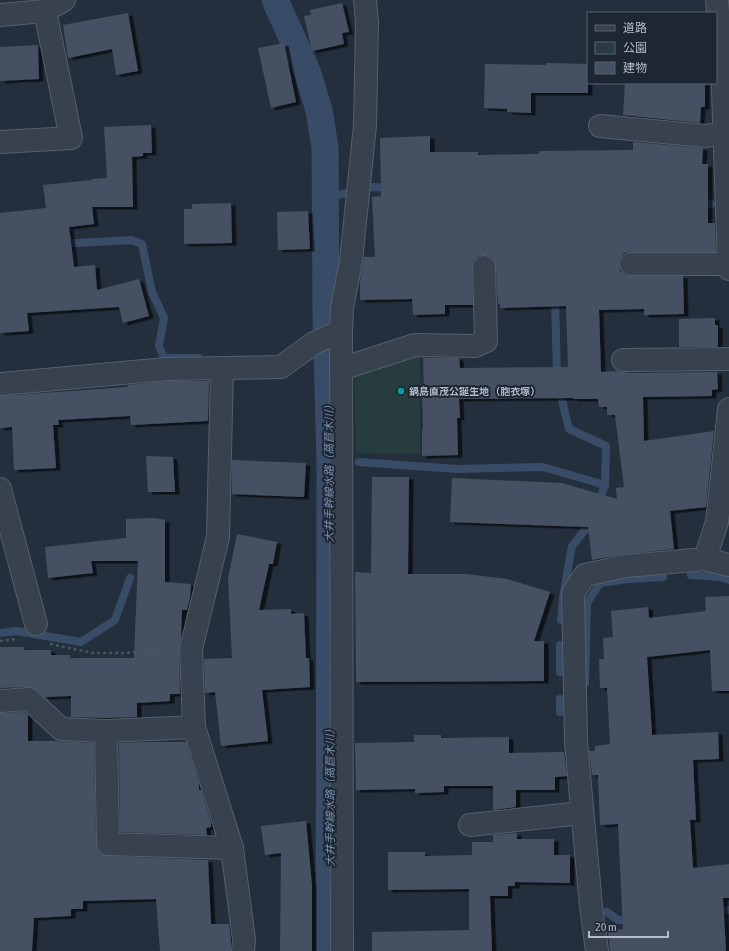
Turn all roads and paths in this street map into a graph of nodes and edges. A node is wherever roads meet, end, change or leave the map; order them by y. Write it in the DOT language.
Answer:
graph roads {
  1 [pos="64,0"];
  2 [pos="365,0"];
  3 [pos="717,0"];
  4 [pos="45,12"];
  5 [pos="0,15"];
  6 [pos="724,25"];
  7 [pos="600,126"];
  8 [pos="727,133"];
  9 [pos="0,142"];
  10 [pos="631,264"];
  11 [pos="729,264"];
  12 [pos="484,268"];
  13 [pos="729,269"];
  14 [pos="341,332"];
  15 [pos="729,359"];
  16 [pos="624,360"];
  17 [pos="222,368"];
  18 [pos="341,369"];
  19 [pos="0,384"];
  20 [pos="729,409"];
  21 [pos="725,483"];
  22 [pos="0,488"];
  23 [pos="705,559"];
  24 [pos="729,565"];
  25 [pos="34,635"];
  26 [pos="0,641"];
  27 [pos="191,649"];
  28 [pos="0,701"];
  29 [pos="194,727"];
  30 [pos="106,731"];
  31 [pos="582,814"];
  32 [pos="470,825"];
  33 [pos="232,848"];
  34 [pos="243,951"];
  35 [pos="342,951"];
  36 [pos="597,951"];
  1 -- 4 [label="street"];
  2 -- 14 [label="street"];
  3 -- 6 [label="street"];
  4 -- 5 [label="street"];
  4 -- 9 [label="street"];
  6 -- 8 [label="street"];
  7 -- 8 [label="street"];
  8 -- 11 [label="street"];
  10 -- 11 [label="street"];
  11 -- 13 [label="street"];
  12 -- 18 [label="street"];
  14 -- 17 [label="street"];
  14 -- 18 [label="street"];
  15 -- 16 [label="street"];
  17 -- 19 [label="street"];
  17 -- 27 [label="street"];
  18 -- 35 [label="street"];
  20 -- 21 [label="street"];
  21 -- 23 [label="street"];
  22 -- 25 [label="street"];
  23 -- 24 [label="street"];
  23 -- 31 [label="street"];
  25 -- 26 [label="path"];
  25 -- 27 [label="path"];
  27 -- 29 [label="street"];
  28 -- 30 [label="street"];
  29 -- 30 [label="street"];
  29 -- 33 [label="street"];
  30 -- 33 [label="street"];
  31 -- 32 [label="street"];
  31 -- 36 [label="street"];
  33 -- 34 [label="street"];
}
